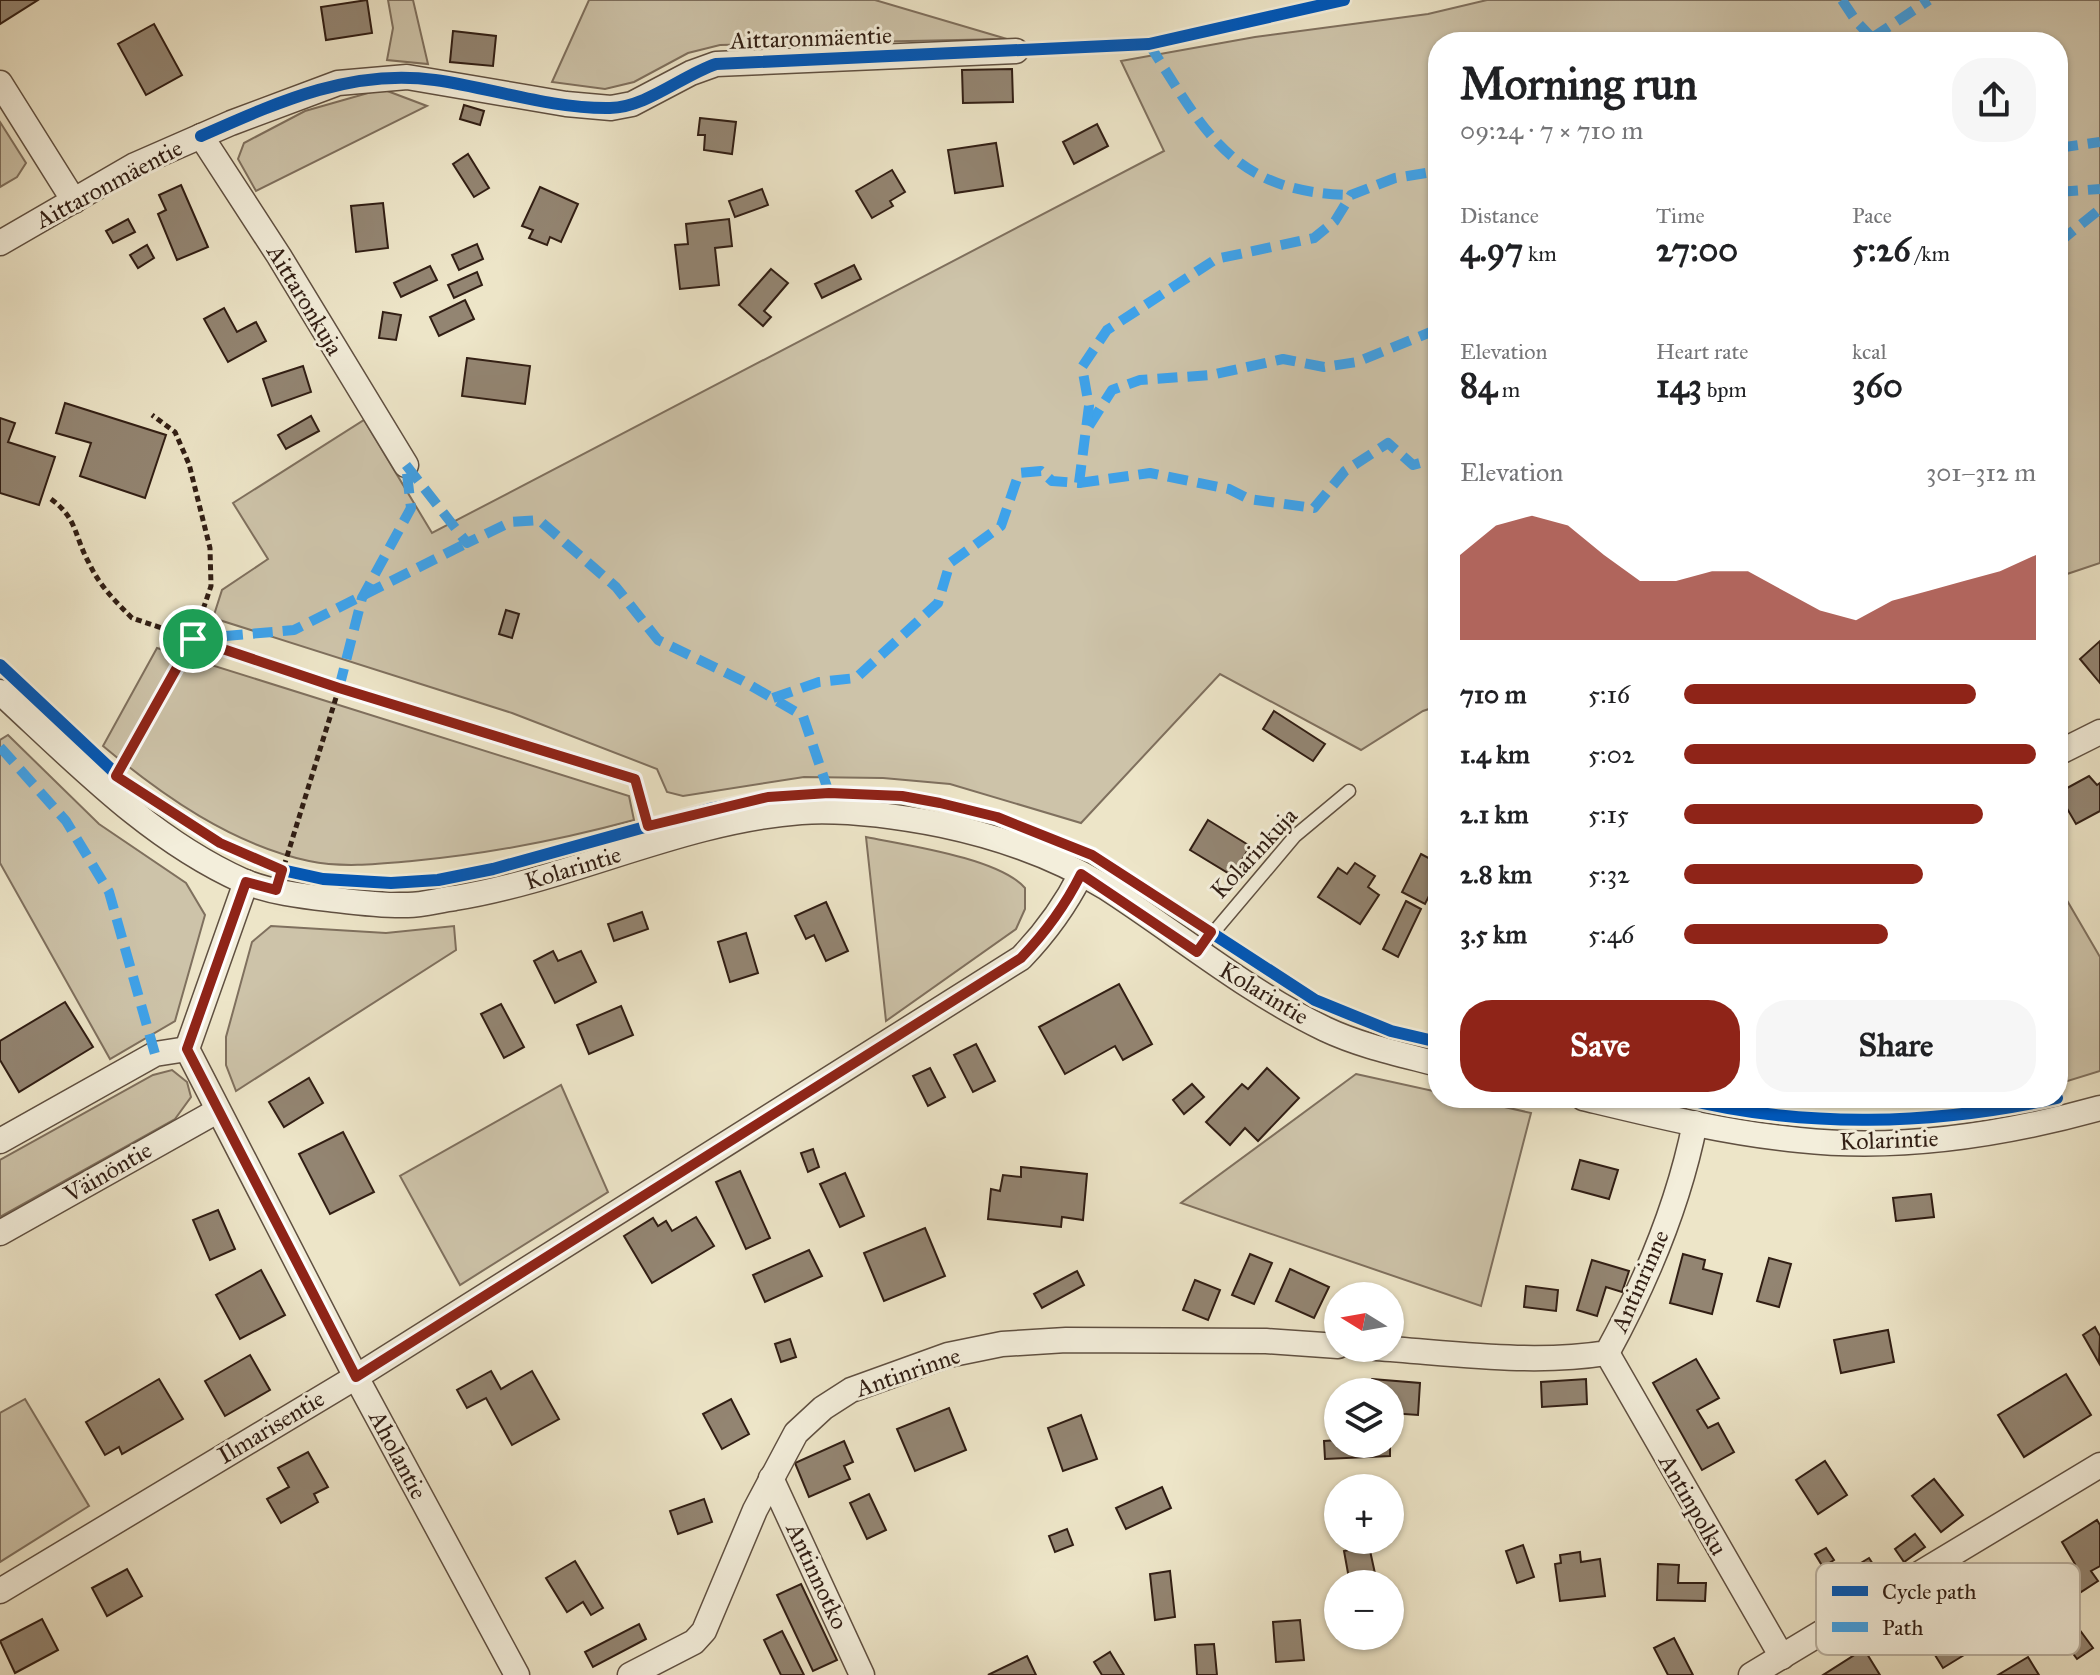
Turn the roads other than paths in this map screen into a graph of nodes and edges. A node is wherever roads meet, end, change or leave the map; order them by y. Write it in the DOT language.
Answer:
graph roads {
  1 [pos="1016,51"];
  2 [pos="0,83"];
  3 [pos="201,136"];
  4 [pos="74,201"];
  5 [pos="0,243"];
  6 [pos="406,465"];
  7 [pos="0,693"];
  8 [pos="2100,732"];
  9 [pos="2068,748"];
  10 [pos="1349,791"];
  11 [pos="1081,874"];
  12 [pos="246,882"];
  13 [pos="1197,952"];
  14 [pos="187,1049"];
  15 [pos="1428,1061"];
  16 [pos="1628,1108"];
  17 [pos="2100,1108"];
  18 [pos="217,1111"];
  19 [pos="1695,1123"];
  20 [pos="0,1141"];
  21 [pos="0,1233"];
  22 [pos="1324,1345"];
  23 [pos="1404,1350"];
  24 [pos="1607,1353"];
  25 [pos="356,1377"];
  26 [pos="2100,1465"];
  27 [pos="771,1478"];
  28 [pos="1938,1563"];
  29 [pos="0,1591"];
  30 [pos="1816,1636"];
  31 [pos="1782,1657"];
  32 [pos="517,1675"];
  33 [pos="630,1675"];
  34 [pos="862,1675"];
  35 [pos="1751,1675"];
  1 -- 3 [label="street, Aittaronmäentie"];
  2 -- 4 [label="street"];
  3 -- 4 [label="street, Aittaronmäentie"];
  3 -- 6 [label="street, Aittaronkuja"];
  4 -- 5 [label="street, Aittaronmäentie"];
  7 -- 12 [label="street, Kolarintie"];
  8 -- 9 [label="street"];
  10 -- 13 [label="lane, Kolarinkuja"];
  11 -- 12 [label="street, Kolarintie"];
  11 -- 13 [label="street, Kolarintie"];
  11 -- 25 [label="street, Ilmarisentie"];
  12 -- 14 [label="street"];
  13 -- 15 [label="street, Kolarintie"];
  14 -- 18 [label="street, Aholantie"];
  14 -- 20 [label="street"];
  16 -- 19 [label="street, Kolarintie"];
  17 -- 19 [label="street, Kolarintie"];
  18 -- 21 [label="street, Väinöntie"];
  18 -- 25 [label="street, Aholantie"];
  19 -- 24 [label="street, Antinrinne"];
  22 -- 27 [label="street, Antinrinne"];
  23 -- 24 [label="street, Antinrinne"];
  24 -- 31 [label="street, Antinpolku"];
  25 -- 29 [label="street, Ilmarisentie"];
  25 -- 32 [label="street, Aholantie"];
  26 -- 28 [label="street"];
  27 -- 33 [label="street, Antinrinne"];
  27 -- 34 [label="street, Antinnotko"];
  30 -- 31 [label="street"];
  31 -- 35 [label="street"];
}
